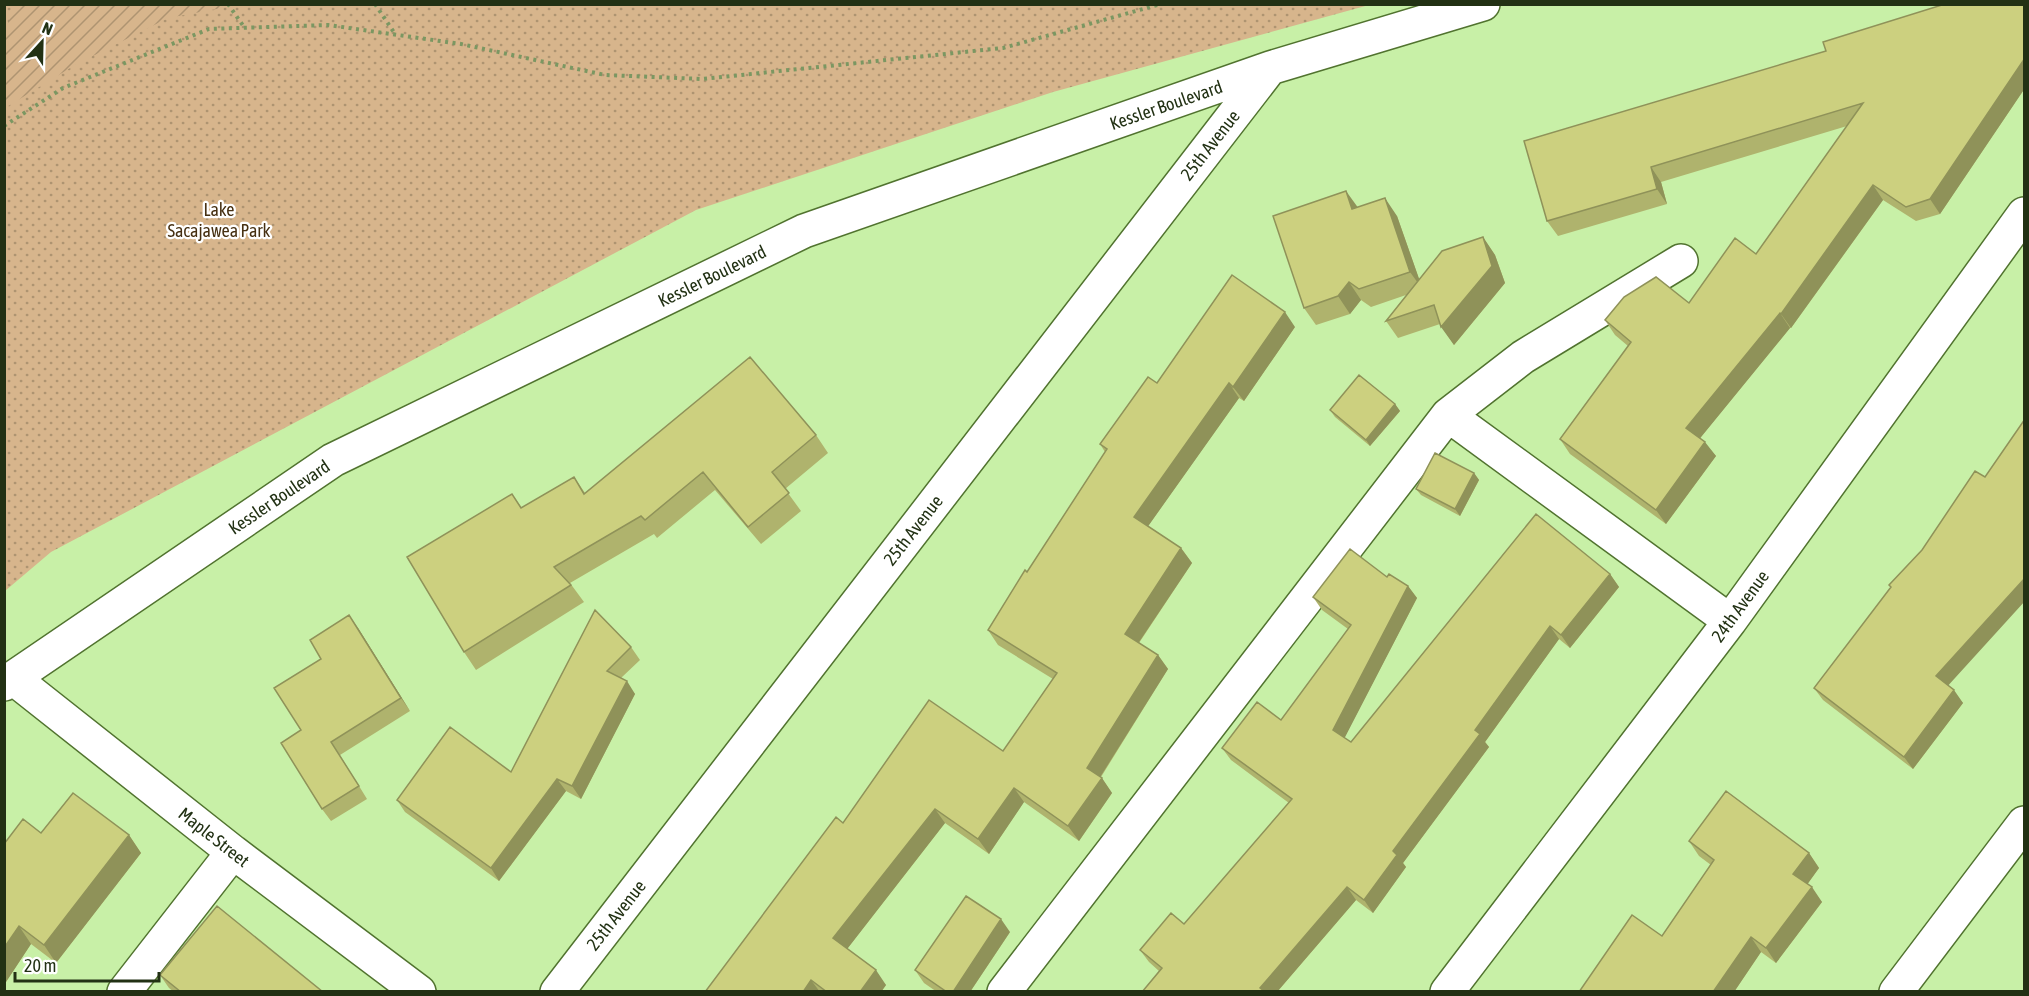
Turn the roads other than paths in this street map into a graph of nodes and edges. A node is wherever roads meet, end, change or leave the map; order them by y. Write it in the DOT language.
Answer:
graph roads {
  1 [pos="1483,4"];
  2 [pos="1270,68"];
  3 [pos="2025,214"];
  4 [pos="1681,261"];
  5 [pos="1448,415"];
  6 [pos="1730,621"];
  7 [pos="9,681"];
  8 [pos="2025,823"];
  9 [pos="233,852"];
  10 [pos="124,992"];
  11 [pos="419,992"];
  12 [pos="557,992"];
  13 [pos="1004,992"];
  14 [pos="1447,992"];
  15 [pos="1896,992"];
  1 -- 2 [label="street, Kessler Boulevard"];
  2 -- 7 [label="street, Kessler Boulevard"];
  2 -- 12 [label="street, 25th Avenue"];
  3 -- 6 [label="street, 24th Avenue"];
  4 -- 5 [label="street"];
  5 -- 6 [label="street"];
  5 -- 13 [label="street"];
  6 -- 14 [label="street, 24th Avenue"];
  7 -- 9 [label="street, Maple Street"];
  8 -- 15 [label="street"];
  9 -- 10 [label="street"];
  9 -- 11 [label="street, Maple Street"];
}
